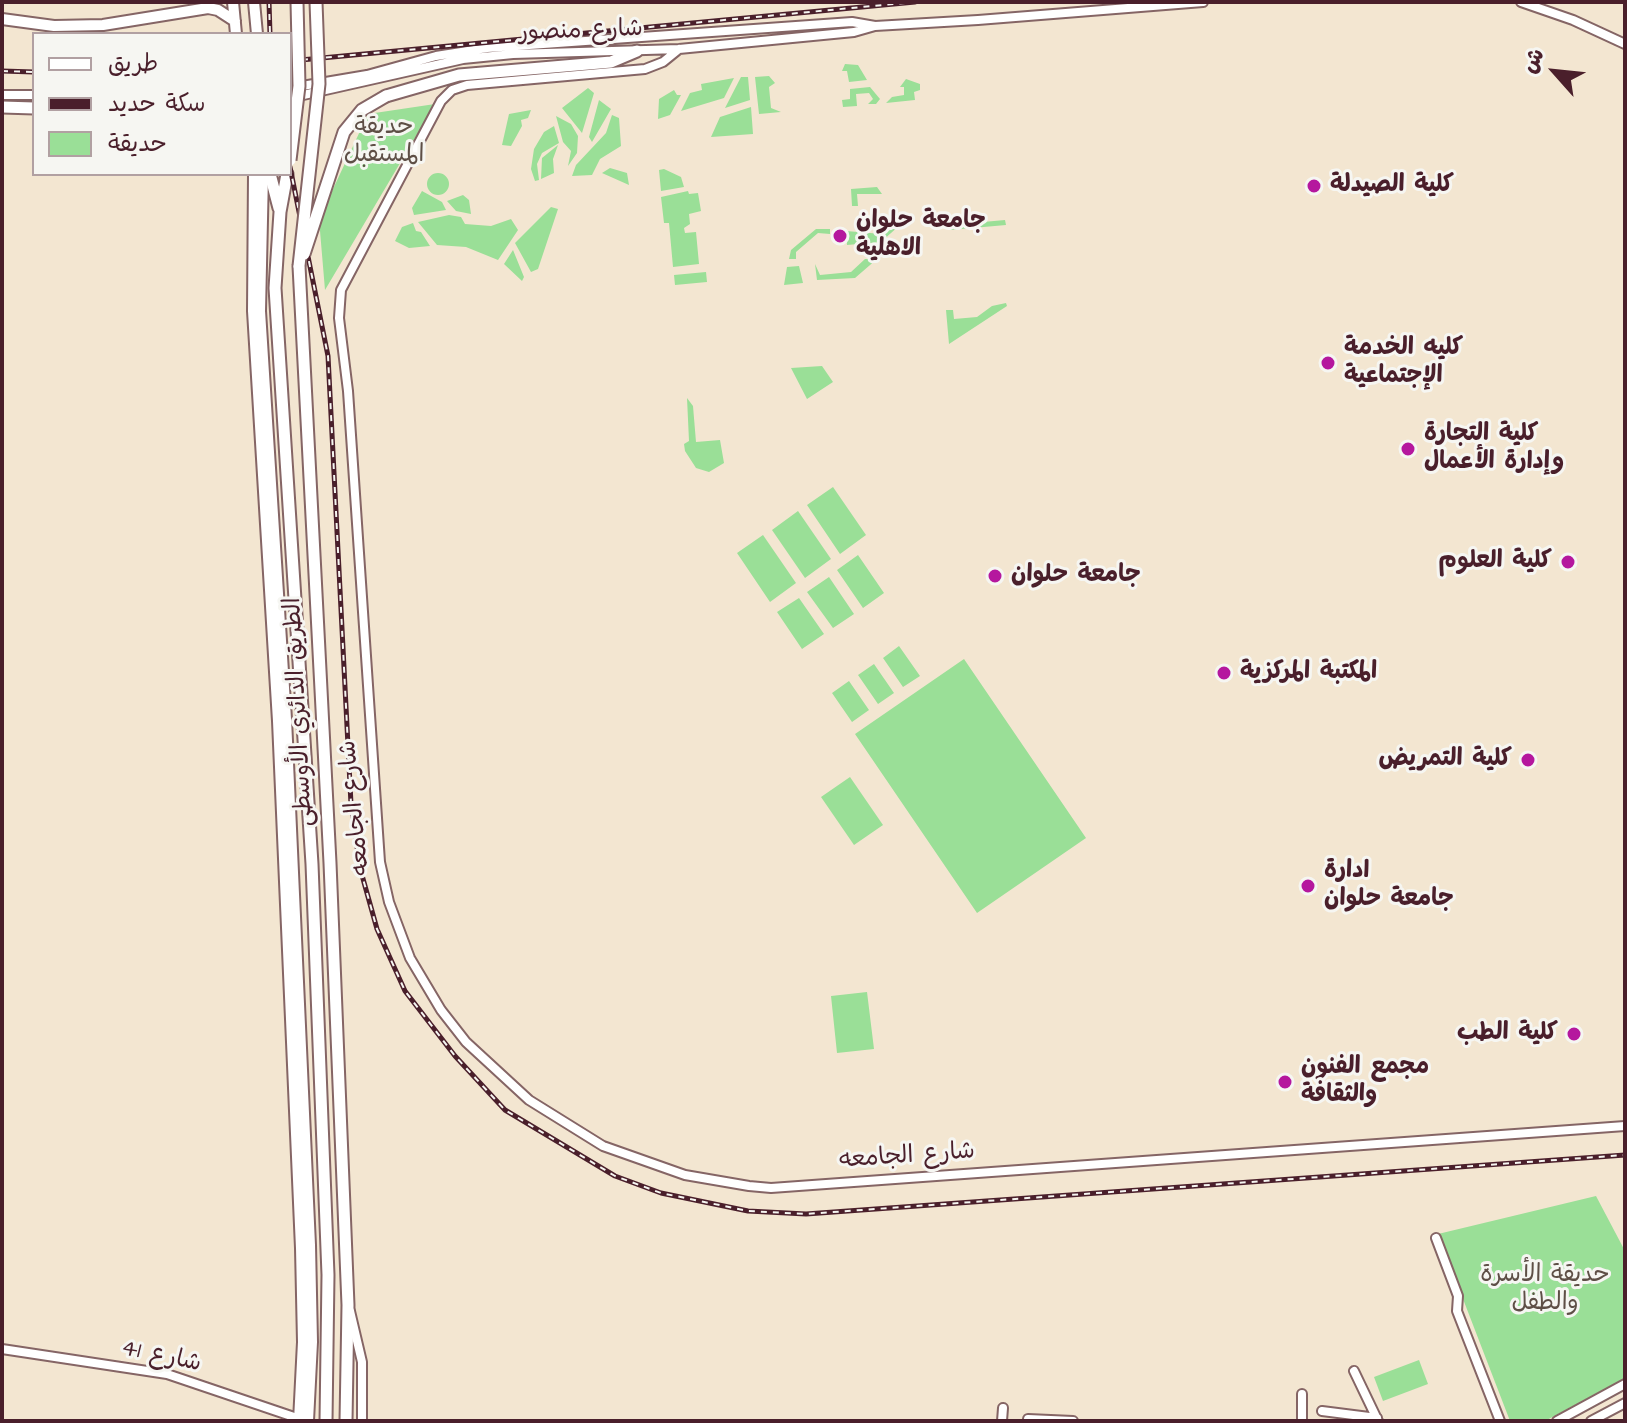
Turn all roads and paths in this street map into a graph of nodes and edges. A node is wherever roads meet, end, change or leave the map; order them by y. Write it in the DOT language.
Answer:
graph roads {
  1 [pos="233,2"];
  2 [pos="254,2"];
  3 [pos="297,2"];
  4 [pos="316,2"];
  5 [pos="1203,2"];
  6 [pos="1521,2"];
  7 [pos="2,19"];
  8 [pos="235,21"];
  9 [pos="875,26"];
  10 [pos="236,32"];
  11 [pos="257,32"];
  12 [pos="1625,44"];
  13 [pos="679,49"];
  14 [pos="637,51"];
  15 [pos="292,88"];
  16 [pos="2,95"];
  17 [pos="32,95"];
  18 [pos="292,98"];
  19 [pos="2,107"];
  20 [pos="32,108"];
  21 [pos="292,144"];
  22 [pos="254,176"];
  23 [pos="263,176"];
  24 [pos="271,176"];
  25 [pos="287,176"];
  26 [pos="280,212"];
  27 [pos="299,266"];
  28 [pos="1625,1126"];
  29 [pos="1436,1238"];
  30 [pos="348,1305"];
  31 [pos="2,1349"];
  32 [pos="1354,1371"];
  33 [pos="1625,1384"];
  34 [pos="1302,1394"];
  35 [pos="1625,1403"];
  36 [pos="1003,1408"];
  37 [pos="1322,1411"];
  38 [pos="1609,1416"];
  39 [pos="1377,1419"];
  40 [pos="302,1420"];
  41 [pos="1033,1420"];
  42 [pos="326,1421"];
  43 [pos="346,1421"];
  44 [pos="362,1421"];
  45 [pos="1002,1421"];
  46 [pos="1070,1421"];
  47 [pos="1302,1421"];
  48 [pos="1500,1421"];
  49 [pos="1557,1421"];
  50 [pos="1591,1421"];
  1 -- 8 [label="main road"];
  2 -- 11 [label="main road"];
  3 -- 21 [label="highway, bridge"];
  4 -- 27 [label="highway, الطريق الدائري الأوسطى, bridge"];
  5 -- 9 [label="street, شارع منصور"];
  6 -- 12 [label="street"];
  7 -- 8 [label="main road"];
  8 -- 10 [label="main road"];
  9 -- 13 [label="street, شارع منصور"];
  9 -- 15 [label="street, شارع منصور"];
  13 -- 14 [label="street, شارع منصور"];
  13 -- 28 [label="street, شارع الجامعه"];
  14 -- 18 [label="street, شارع منصور"];
  14 -- 27 [label="highway, bridge"];
  16 -- 17 [label="street"];
  19 -- 20 [label="highway"];
  22 -- 40 [label="main road"];
  23 -- 40 [label="main road"];
  24 -- 26 [label="highway"];
  25 -- 26 [label="highway, الطريق الدائري الأوسطى"];
  26 -- 42 [label="highway, الطريق الدائري الأوسطى"];
  27 -- 30 [label="highway, الطريق الدائري الأوسطى"];
  29 -- 48 [label="street"];
  30 -- 43 [label="highway, الطريق الدائري الأوسطى"];
  30 -- 44 [label="street"];
  31 -- 40 [label="street, شارع 41"];
  32 -- 39 [label="street"];
  33 -- 49 [label="street"];
  34 -- 47 [label="street"];
  35 -- 38 [label="street"];
  36 -- 45 [label="street"];
  37 -- 39 [label="street"];
  38 -- 50 [label="street"];
  41 -- 46 [label="street"];
}
